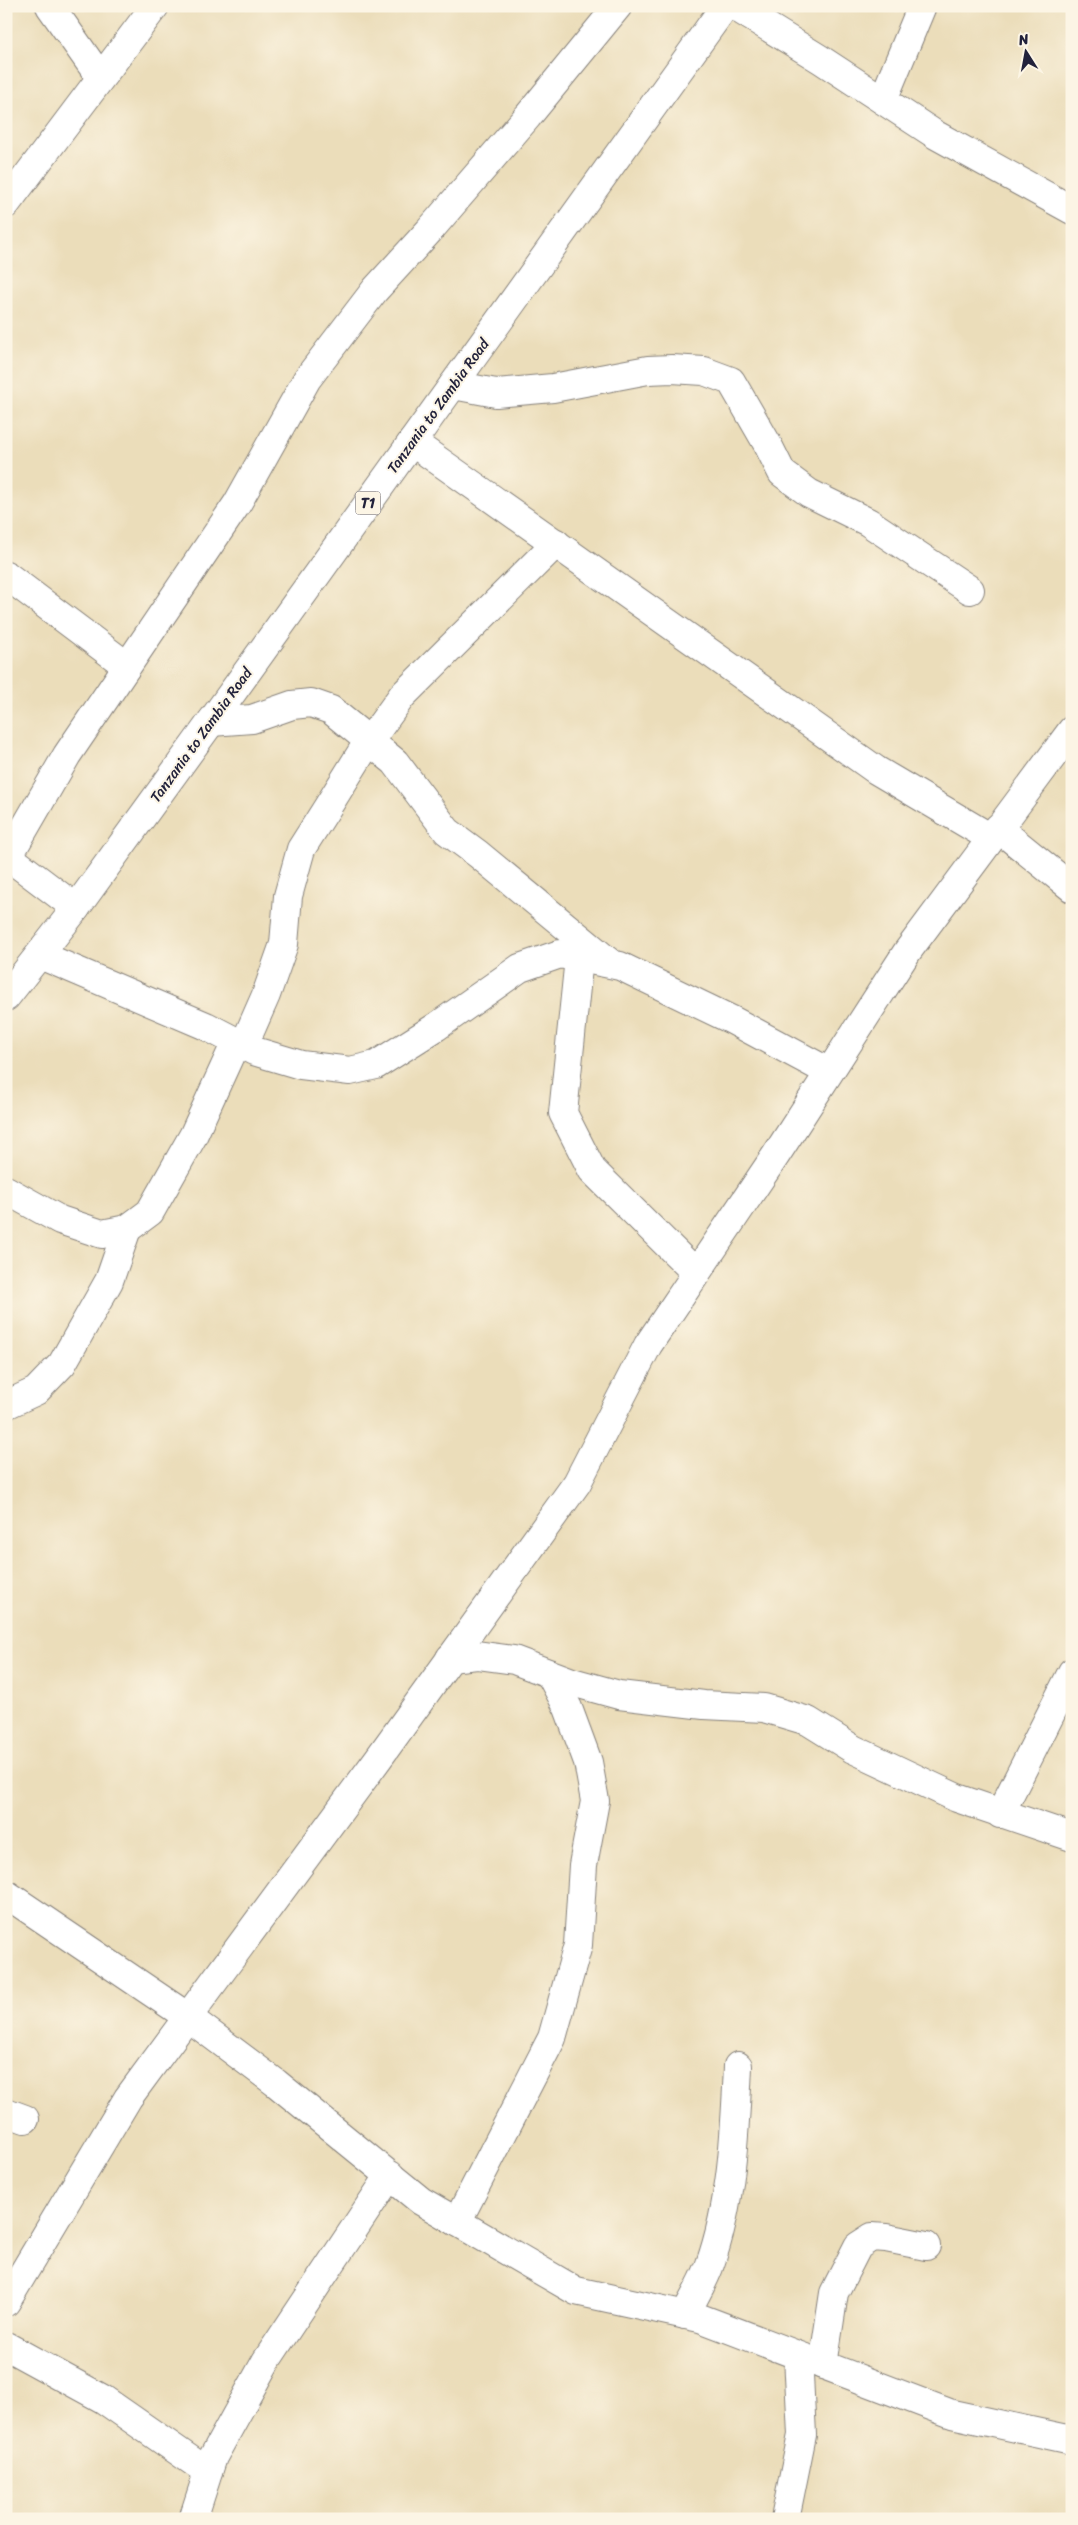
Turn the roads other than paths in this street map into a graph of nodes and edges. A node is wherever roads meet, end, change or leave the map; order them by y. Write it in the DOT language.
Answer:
graph roads {
  1 [pos="50,6"];
  2 [pos="155,6"];
  3 [pos="618,6"];
  4 [pos="725,6"];
  5 [pos="734,6"];
  6 [pos="922,6"];
  7 [pos="100,77"];
  8 [pos="883,100"];
  9 [pos="6,204"];
  10 [pos="1072,210"];
  11 [pos="453,385"];
  12 [pos="412,442"];
  13 [pos="556,543"];
  14 [pos="6,575"];
  15 [pos="970,590"];
  16 [pos="128,666"];
  17 [pos="211,722"];
  18 [pos="1072,730"];
  19 [pos="370,741"];
  20 [pos="995,833"];
  21 [pos="7,856"];
  22 [pos="1072,888"];
  23 [pos="76,908"];
  24 [pos="40,955"];
  25 [pos="579,958"];
  26 [pos="612,964"];
  27 [pos="6,998"];
  28 [pos="240,1044"];
  29 [pos="829,1072"];
  30 [pos="6,1190"];
  31 [pos="127,1229"];
  32 [pos="696,1273"];
  33 [pos="6,1405"];
  34 [pos="450,1658"];
  35 [pos="1072,1672"];
  36 [pos="550,1674"];
  37 [pos="1000,1814"];
  38 [pos="1072,1838"];
  39 [pos="6,1894"];
  40 [pos="188,2016"];
  41 [pos="738,2066"];
  42 [pos="390,2175"];
  43 [pos="457,2222"];
  44 [pos="926,2246"];
  45 [pos="6,2302"];
  46 [pos="685,2315"];
  47 [pos="6,2346"];
  48 [pos="798,2356"];
  49 [pos="824,2366"];
  50 [pos="1072,2440"];
  51 [pos="208,2472"];
  52 [pos="193,2519"];
  53 [pos="785,2519"];
  1 -- 7 [label="main road"];
  2 -- 7 [label="main road"];
  3 -- 16 [label="main road"];
  4 -- 11 [label="main road, Tanzania to Zambia Road / T1"];
  5 -- 8 [label="main road"];
  6 -- 8 [label="main road"];
  7 -- 9 [label="main road"];
  8 -- 10 [label="main road"];
  11 -- 12 [label="main road, Tanzania to Zambia Road / T1"];
  11 -- 15 [label="main road"];
  12 -- 13 [label="main road"];
  12 -- 17 [label="main road, Tanzania to Zambia Road / T1"];
  13 -- 19 [label="main road"];
  13 -- 20 [label="main road"];
  14 -- 16 [label="main road"];
  16 -- 21 [label="main road"];
  17 -- 19 [label="main road"];
  17 -- 23 [label="main road, Tanzania to Zambia Road / T1"];
  18 -- 20 [label="main road"];
  19 -- 26 [label="main road"];
  19 -- 28 [label="main road"];
  20 -- 22 [label="main road"];
  20 -- 29 [label="main road"];
  21 -- 23 [label="main road"];
  23 -- 24 [label="main road, Tanzania to Zambia Road / T1"];
  24 -- 27 [label="main road, Tanzania to Zambia Road / T1"];
  24 -- 28 [label="main road"];
  25 -- 26 [label="main road"];
  25 -- 28 [label="main road"];
  25 -- 32 [label="main road"];
  26 -- 29 [label="main road"];
  28 -- 31 [label="main road"];
  29 -- 32 [label="main road"];
  30 -- 31 [label="main road"];
  31 -- 33 [label="main road"];
  32 -- 34 [label="main road"];
  34 -- 36 [label="main road"];
  34 -- 40 [label="main road"];
  35 -- 37 [label="main road"];
  36 -- 37 [label="main road"];
  36 -- 43 [label="main road"];
  37 -- 38 [label="main road"];
  39 -- 40 [label="main road"];
  40 -- 42 [label="main road"];
  40 -- 45 [label="main road"];
  41 -- 46 [label="main road"];
  42 -- 43 [label="main road"];
  42 -- 51 [label="main road"];
  43 -- 46 [label="main road"];
  44 -- 49 [label="main road"];
  46 -- 48 [label="main road"];
  47 -- 51 [label="main road"];
  48 -- 49 [label="main road"];
  48 -- 53 [label="main road"];
  49 -- 50 [label="main road"];
  51 -- 52 [label="main road"];
}
